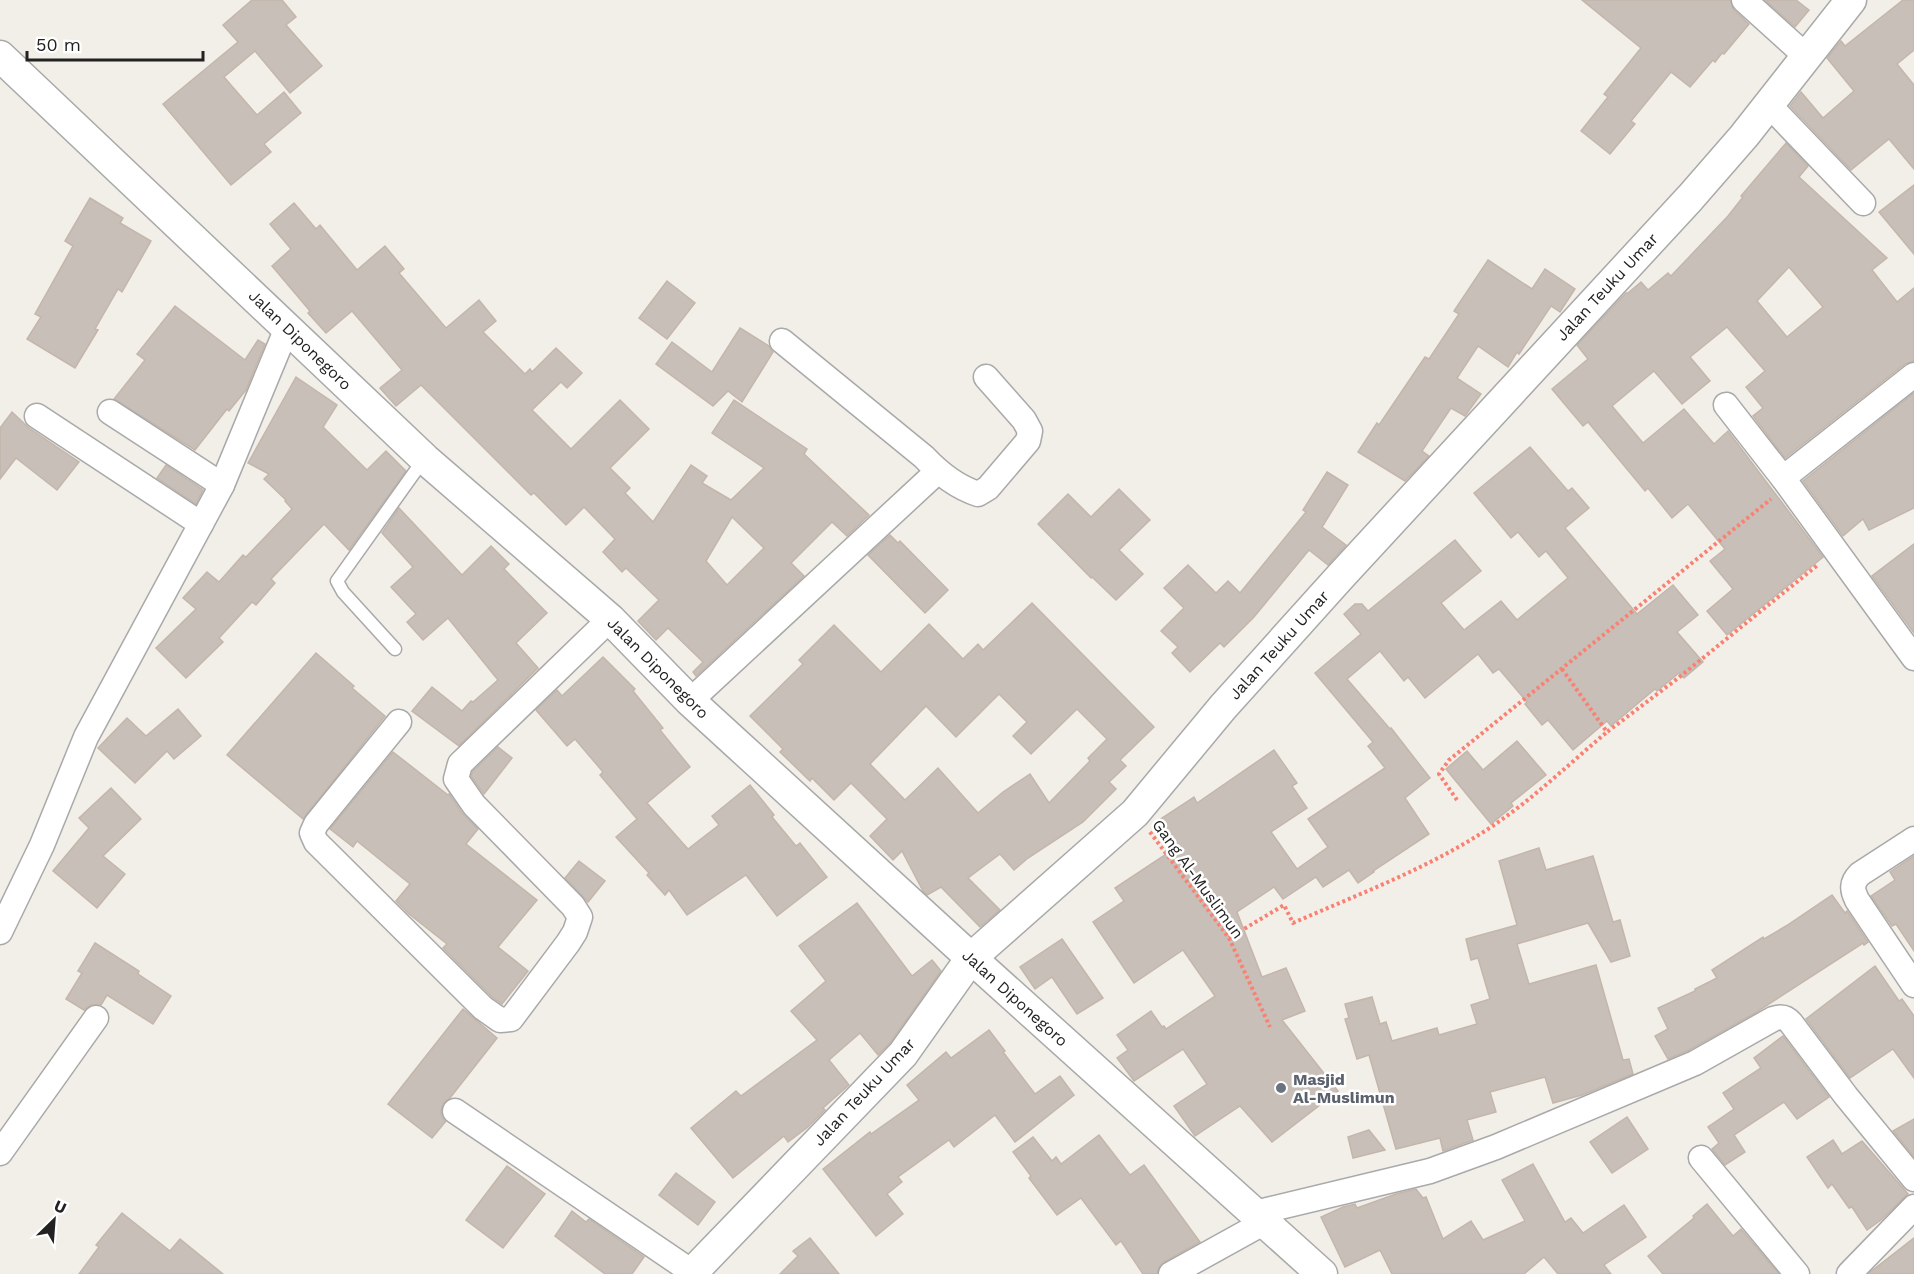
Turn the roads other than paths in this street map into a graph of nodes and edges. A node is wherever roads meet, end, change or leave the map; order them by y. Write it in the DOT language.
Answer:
graph roads {
  1 [pos="1744,0"];
  2 [pos="1851,0"];
  3 [pos="0,56"];
  4 [pos="1806,56"];
  5 [pos="1768,104"];
  6 [pos="1863,203"];
  7 [pos="287,328"];
  8 [pos="782,341"];
  9 [pos="1914,375"];
  10 [pos="986,377"];
  11 [pos="1726,405"];
  12 [pos="110,412"];
  13 [pos="37,416"];
  14 [pos="425,459"];
  15 [pos="938,471"];
  16 [pos="1786,482"];
  17 [pos="222,485"];
  18 [pos="201,524"];
  19 [pos="610,619"];
  20 [pos="395,649"];
  21 [pos="1914,658"];
  22 [pos="690,701"];
  23 [pos="399,722"];
  24 [pos="1914,839"];
  25 [pos="0,932"];
  26 [pos="971,958"];
  27 [pos="1914,985"];
  28 [pos="96,1018"];
  29 [pos="455,1111"];
  30 [pos="0,1153"];
  31 [pos="1701,1158"];
  32 [pos="1914,1179"];
  33 [pos="1914,1207"];
  34 [pos="1260,1218"];
  35 [pos="691,1273"];
  36 [pos="1171,1274"];
  37 [pos="1322,1274"];
  38 [pos="1797,1274"];
  39 [pos="1849,1274"];
  1 -- 4 [label="street"];
  2 -- 4 [label="street, Jalan Teuku Umar"];
  3 -- 7 [label="street, Jalan Diponegoro"];
  4 -- 5 [label="street, Jalan Teuku Umar"];
  5 -- 6 [label="street"];
  5 -- 26 [label="street, Jalan Teuku Umar"];
  7 -- 14 [label="street, Jalan Diponegoro"];
  7 -- 17 [label="street"];
  8 -- 15 [label="street"];
  9 -- 16 [label="street"];
  10 -- 15 [label="street"];
  11 -- 16 [label="street"];
  12 -- 17 [label="street"];
  13 -- 18 [label="street"];
  14 -- 19 [label="street, Jalan Diponegoro"];
  14 -- 20 [label="lane"];
  15 -- 22 [label="street"];
  16 -- 21 [label="street"];
  17 -- 18 [label="street"];
  18 -- 25 [label="street"];
  19 -- 22 [label="street, Jalan Diponegoro"];
  19 -- 23 [label="street"];
  22 -- 26 [label="street, Jalan Diponegoro"];
  24 -- 27 [label="street"];
  26 -- 34 [label="street, Jalan Diponegoro"];
  26 -- 35 [label="street, Jalan Teuku Umar"];
  28 -- 30 [label="street"];
  29 -- 35 [label="street"];
  31 -- 38 [label="street"];
  32 -- 34 [label="street"];
  33 -- 39 [label="street"];
  34 -- 36 [label="street"];
  34 -- 37 [label="street, Jalan Diponegoro"];
}
